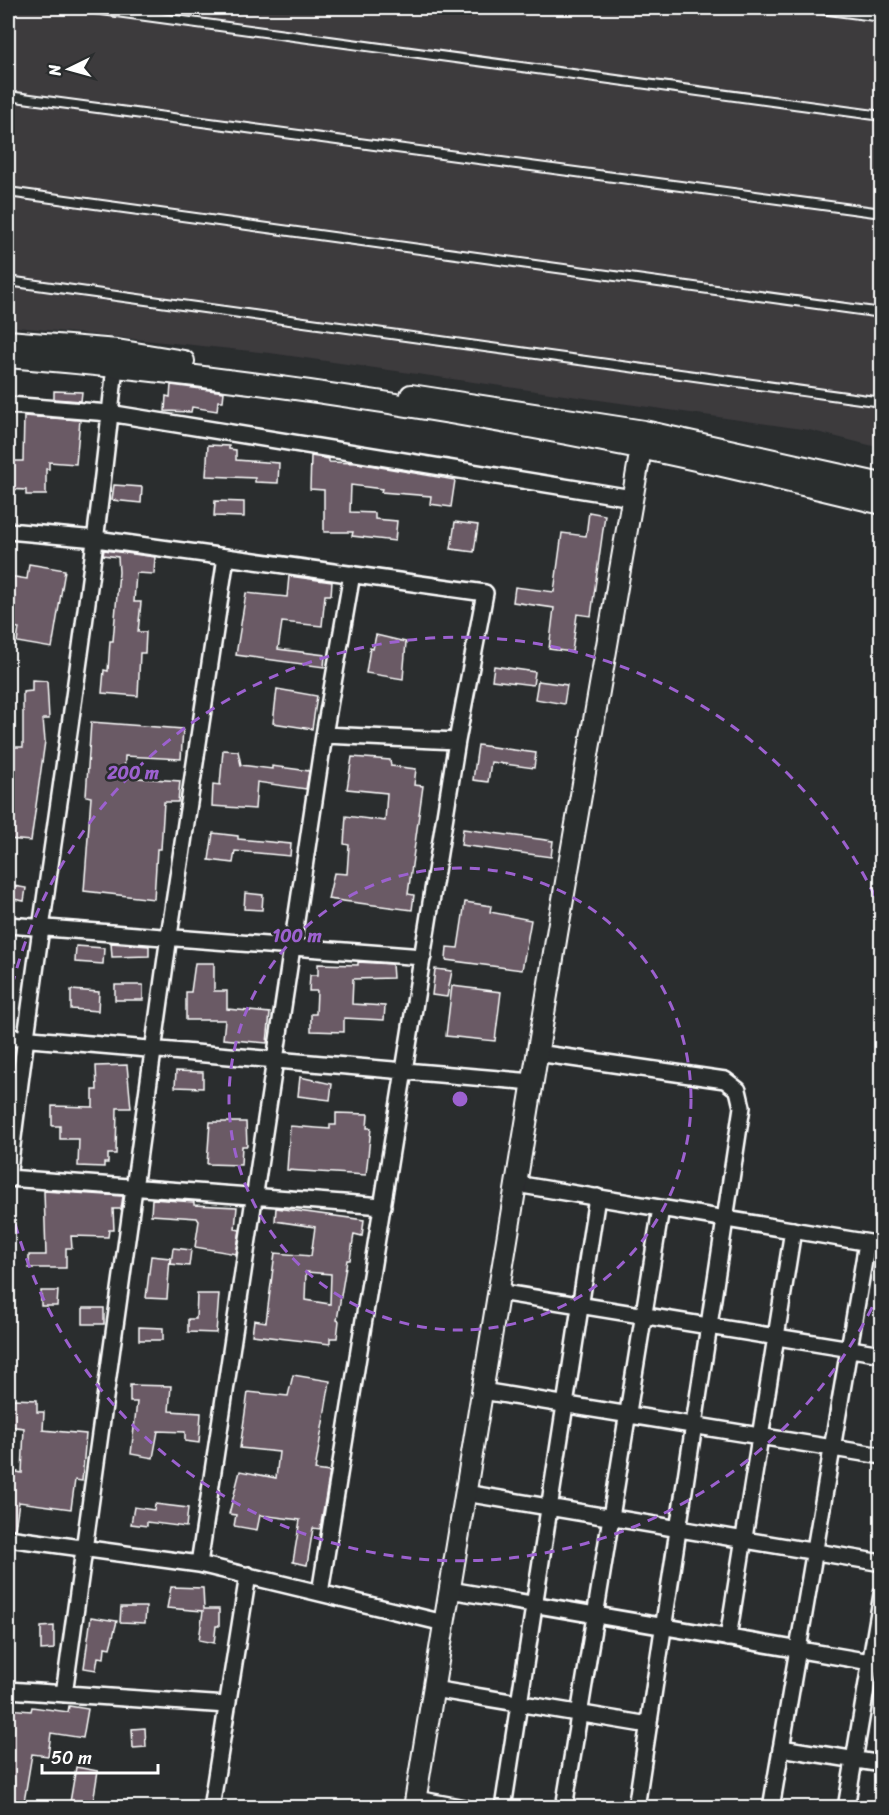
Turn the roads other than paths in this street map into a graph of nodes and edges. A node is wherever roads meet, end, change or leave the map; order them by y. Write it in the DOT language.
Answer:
graph roads {
  1 [pos="10,8"];
  2 [pos="87,8"];
  3 [pos="813,8"];
  4 [pos="882,17"];
  5 [pos="8,25"];
  6 [pos="8,96"];
  7 [pos="882,116"];
  8 [pos="8,192"];
  9 [pos="882,213"];
  10 [pos="8,281"];
  11 [pos="882,313"];
  12 [pos="8,341"];
  13 [pos="8,357"];
  14 [pos="116,358"];
  15 [pos="882,402"];
  16 [pos="8,405"];
  17 [pos="109,413"];
  18 [pos="642,439"];
  19 [pos="882,484"];
  20 [pos="632,498"];
  21 [pos="882,504"];
  22 [pos="8,531"];
  23 [pos="96,539"];
  24 [pos="226,557"];
  25 [pos="352,574"];
  26 [pos="324,735"];
  27 [pos="457,741"];
  28 [pos="8,925"];
  29 [pos="39,926"];
  30 [pos="169,936"];
  31 [pos="292,946"];
  32 [pos="423,957"];
  33 [pos="8,1037"];
  34 [pos="24,1037"];
  35 [pos="153,1048"];
  36 [pos="537,1053"];
  37 [pos="274,1059"];
  38 [pos="405,1071"];
  39 [pos="533,1082"];
  40 [pos="8,1178"];
  41 [pos="516,1184"];
  42 [pos="134,1187"];
  43 [pos="254,1196"];
  44 [pos="597,1197"];
  45 [pos="383,1206"];
  46 [pos="662,1208"];
  47 [pos="727,1219"];
  48 [pos="793,1230"];
  49 [pos="874,1244"];
  50 [pos="498,1292"];
  51 [pos="581,1305"];
  52 [pos="644,1315"];
  53 [pos="710,1326"];
  54 [pos="776,1337"];
  55 [pos="849,1349"];
  56 [pos="882,1354"];
  57 [pos="482,1391"];
  58 [pos="565,1405"];
  59 [pos="628,1415"];
  60 [pos="695,1426"];
  61 [pos="760,1436"];
  62 [pos="832,1448"];
  63 [pos="882,1456"];
  64 [pos="465,1493"];
  65 [pos="550,1507"];
  66 [pos="611,1517"];
  67 [pos="679,1529"];
  68 [pos="8,1538"];
  69 [pos="743,1539"];
  70 [pos="84,1548"];
  71 [pos="815,1551"];
  72 [pos="882,1563"];
  73 [pos="199,1564"];
  74 [pos="248,1575"];
  75 [pos="450,1590"];
  76 [pos="320,1593"];
  77 [pos="882,1594"];
  78 [pos="535,1605"];
  79 [pos="595,1615"];
  80 [pos="444,1623"];
  81 [pos="664,1627"];
  82 [pos="728,1638"];
  83 [pos="798,1650"];
  84 [pos="876,1663"];
  85 [pos="434,1689"];
  86 [pos="8,1690"];
  87 [pos="64,1694"];
  88 [pos="519,1703"];
  89 [pos="227,1705"];
  90 [pos="579,1713"];
  91 [pos="649,1725"];
  92 [pos="781,1748"];
  93 [pos="854,1759"];
  94 [pos="882,1764"];
  95 [pos="415,1803"];
  96 [pos="211,1808"];
  97 [pos="465,1808"];
  98 [pos="503,1808"];
  99 [pos="564,1808"];
  100 [pos="636,1808"];
  101 [pos="771,1808"];
  102 [pos="846,1808"];
  1 -- 5 [label="lane"];
  2 -- 7 [label="lane"];
  3 -- 4 [label="lane"];
  6 -- 9 [label="lane"];
  8 -- 11 [label="lane"];
  10 -- 15 [label="lane"];
  12 -- 14 [label="street"];
  13 -- 14 [label="street"];
  14 -- 17 [label="street"];
  14 -- 18 [label="street"];
  16 -- 17 [label="street"];
  17 -- 20 [label="street"];
  17 -- 23 [label="street"];
  18 -- 19 [label="street"];
  18 -- 20 [label="street"];
  18 -- 21 [label="street"];
  20 -- 36 [label="street"];
  22 -- 23 [label="street"];
  23 -- 24 [label="street"];
  23 -- 29 [label="street"];
  24 -- 25 [label="street"];
  24 -- 30 [label="street"];
  25 -- 26 [label="street"];
  25 -- 27 [label="street"];
  26 -- 27 [label="street"];
  26 -- 31 [label="street"];
  27 -- 32 [label="street"];
  28 -- 29 [label="street"];
  29 -- 30 [label="street"];
  29 -- 34 [label="street"];
  30 -- 31 [label="street"];
  30 -- 35 [label="street"];
  31 -- 32 [label="street"];
  31 -- 37 [label="street"];
  32 -- 38 [label="street"];
  33 -- 34 [label="street"];
  34 -- 35 [label="street"];
  34 -- 40 [label="street"];
  35 -- 37 [label="street"];
  35 -- 42 [label="street"];
  36 -- 39 [label="street"];
  36 -- 47 [label="street"];
  37 -- 38 [label="street"];
  37 -- 43 [label="street"];
  38 -- 39 [label="street"];
  38 -- 45 [label="street"];
  39 -- 41 [label="street"];
  40 -- 42 [label="street"];
  41 -- 44 [label="street"];
  41 -- 50 [label="street"];
  42 -- 43 [label="street"];
  42 -- 70 [label="street"];
  43 -- 45 [label="street"];
  43 -- 73 [label="street"];
  44 -- 46 [label="street"];
  44 -- 51 [label="street"];
  45 -- 76 [label="street"];
  46 -- 47 [label="street"];
  46 -- 52 [label="street"];
  47 -- 48 [label="street"];
  47 -- 53 [label="street"];
  48 -- 49 [label="street"];
  48 -- 54 [label="street"];
  49 -- 55 [label="street"];
  50 -- 51 [label="street"];
  50 -- 57 [label="street"];
  51 -- 52 [label="street"];
  51 -- 58 [label="street"];
  52 -- 53 [label="street"];
  52 -- 59 [label="street"];
  53 -- 54 [label="street"];
  53 -- 60 [label="street"];
  54 -- 55 [label="street"];
  54 -- 61 [label="street"];
  55 -- 56 [label="street"];
  55 -- 62 [label="street"];
  57 -- 58 [label="street"];
  57 -- 64 [label="street"];
  58 -- 59 [label="street"];
  58 -- 65 [label="street"];
  59 -- 60 [label="street"];
  59 -- 66 [label="street"];
  60 -- 61 [label="street"];
  60 -- 67 [label="street"];
  61 -- 62 [label="street"];
  61 -- 69 [label="street"];
  62 -- 63 [label="street"];
  62 -- 71 [label="street"];
  64 -- 65 [label="street"];
  64 -- 75 [label="street"];
  65 -- 66 [label="street"];
  65 -- 78 [label="street"];
  66 -- 67 [label="street"];
  66 -- 79 [label="street"];
  67 -- 69 [label="street"];
  67 -- 81 [label="street"];
  68 -- 70 [label="street"];
  69 -- 71 [label="street"];
  69 -- 82 [label="street"];
  70 -- 73 [label="street"];
  70 -- 87 [label="street"];
  71 -- 72 [label="street"];
  71 -- 83 [label="street"];
  73 -- 74 [label="street"];
  74 -- 76 [label="street"];
  74 -- 89 [label="street"];
  75 -- 78 [label="street"];
  75 -- 80 [label="street"];
  76 -- 80 [label="street"];
  77 -- 84 [label="street"];
  78 -- 79 [label="street"];
  78 -- 88 [label="street"];
  79 -- 81 [label="street"];
  79 -- 90 [label="street"];
  80 -- 85 [label="street"];
  81 -- 82 [label="street"];
  81 -- 91 [label="street"];
  82 -- 83 [label="street"];
  83 -- 84 [label="street"];
  83 -- 92 [label="street"];
  84 -- 93 [label="street"];
  85 -- 88 [label="street"];
  85 -- 95 [label="street"];
  86 -- 87 [label="street"];
  87 -- 89 [label="street"];
  88 -- 90 [label="street"];
  88 -- 98 [label="street"];
  89 -- 96 [label="street"];
  90 -- 91 [label="street"];
  90 -- 99 [label="street"];
  91 -- 100 [label="street"];
  92 -- 93 [label="street"];
  92 -- 101 [label="street"];
  93 -- 94 [label="street"];
  93 -- 102 [label="street"];
  95 -- 97 [label="street"];
}
